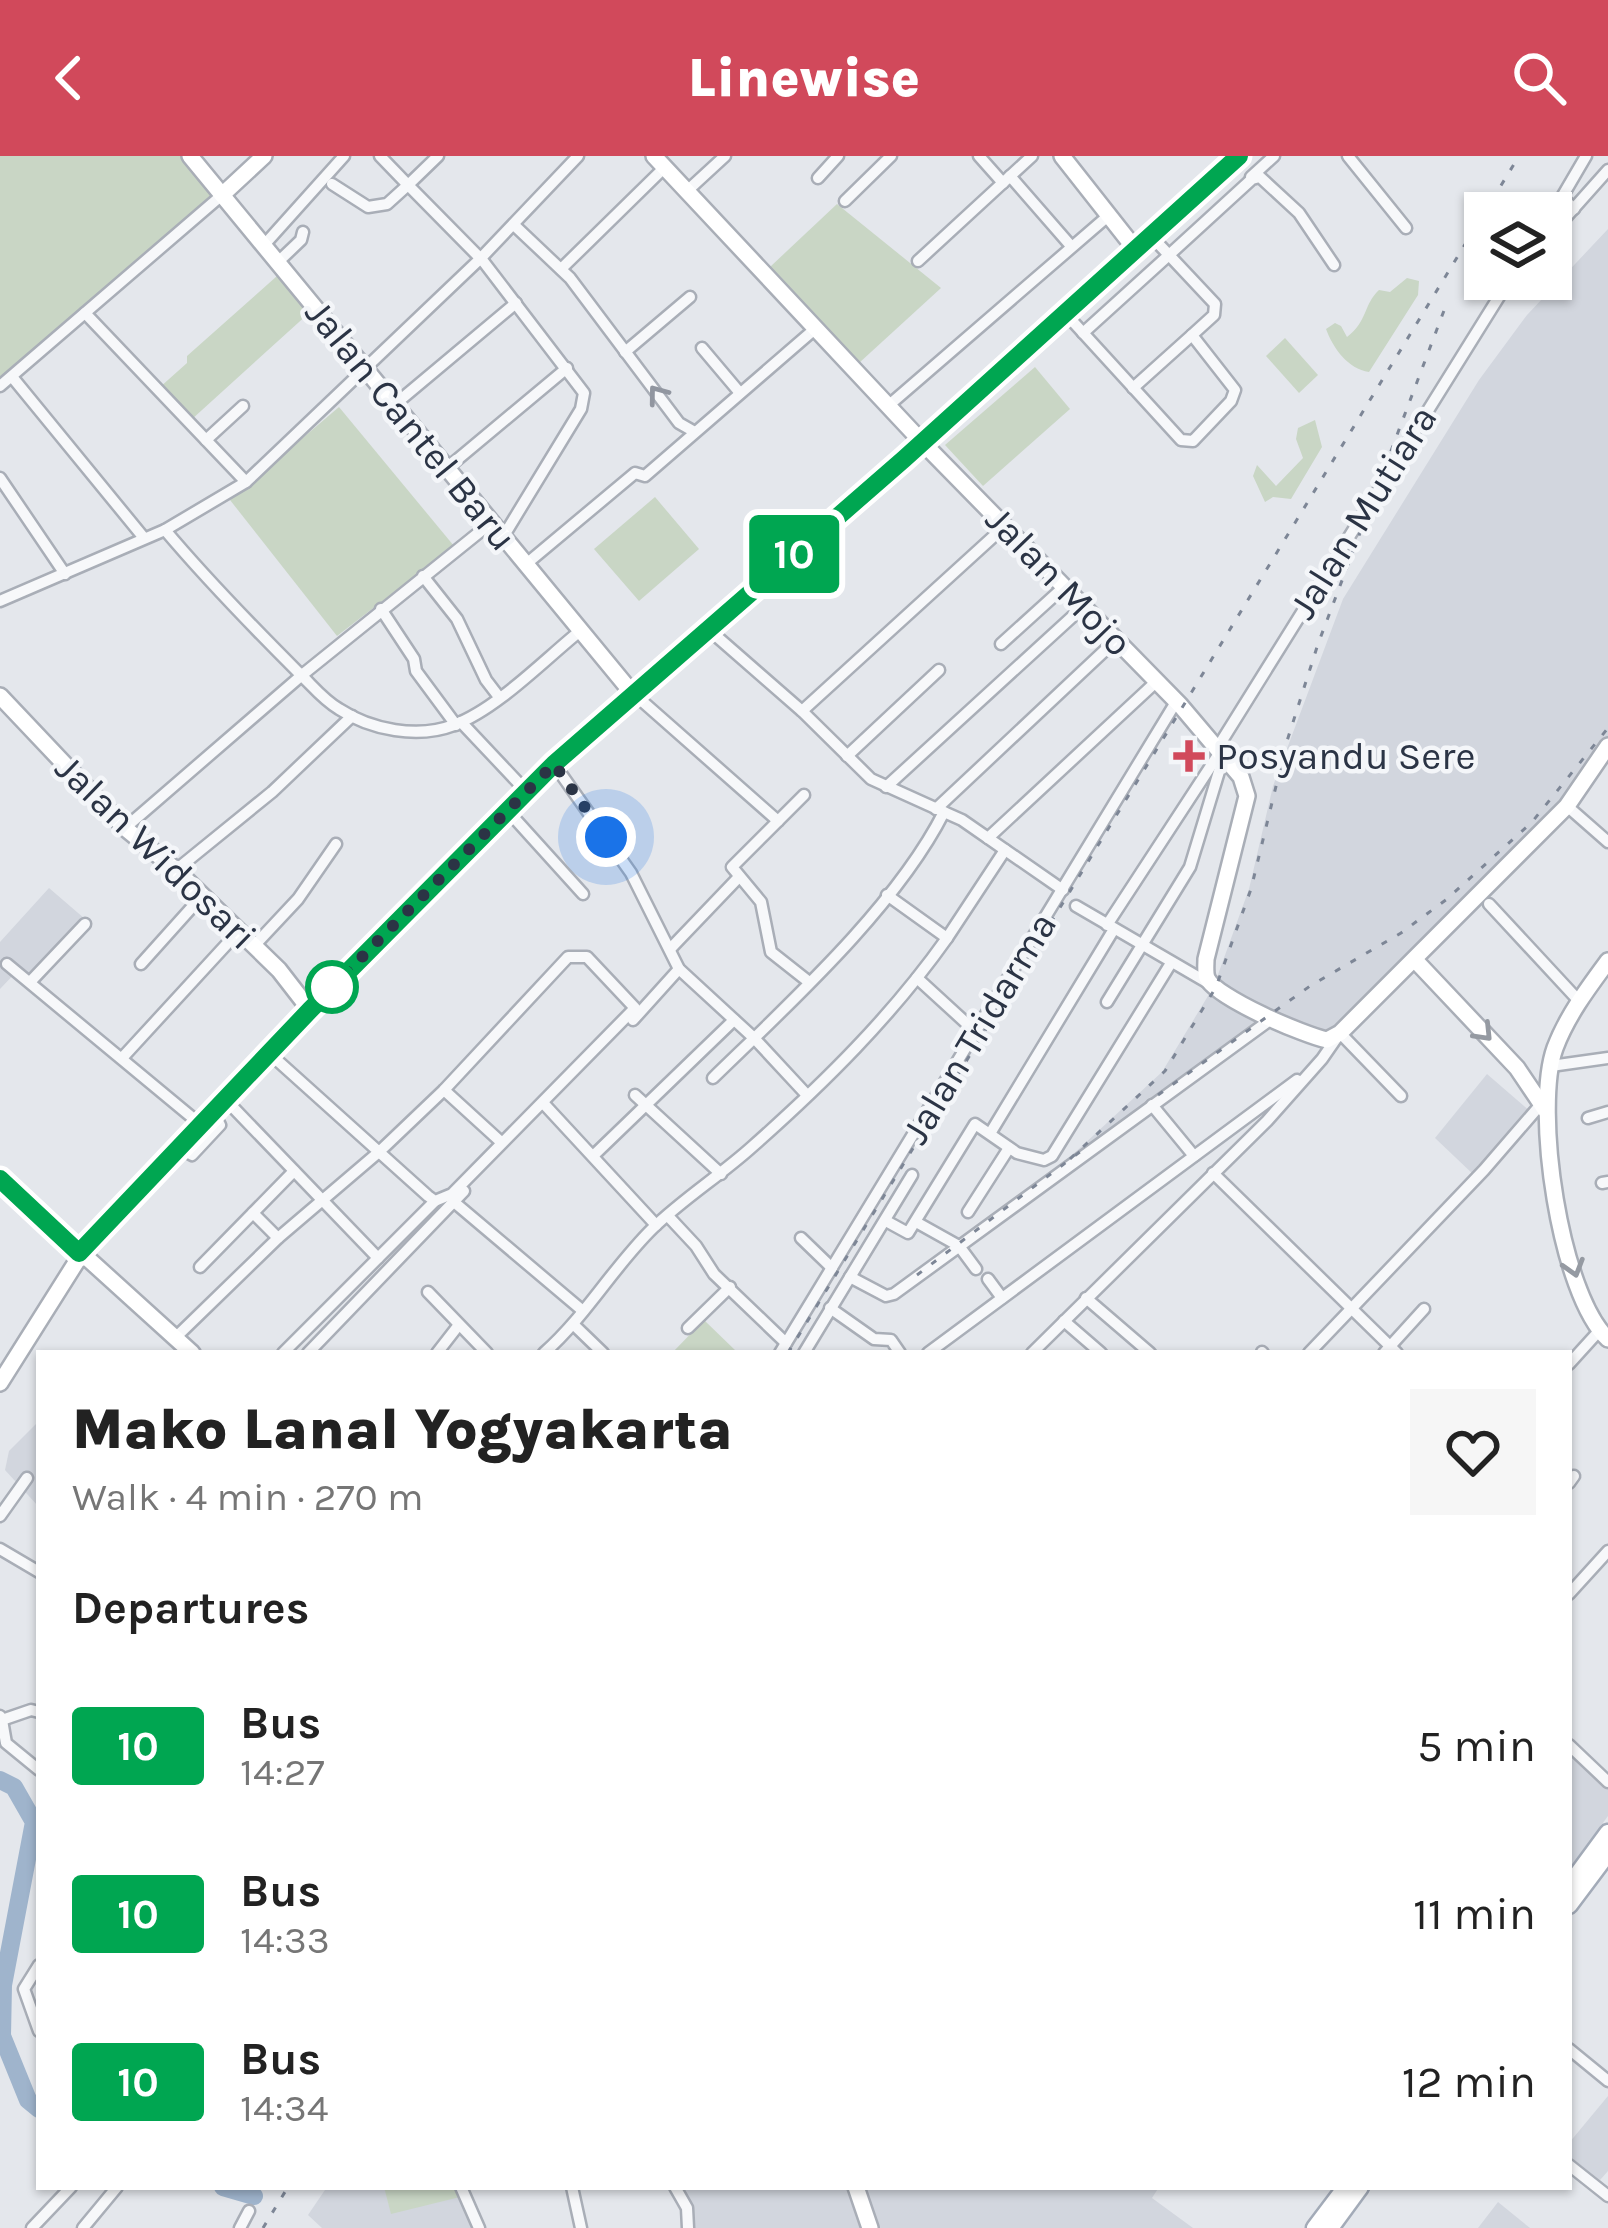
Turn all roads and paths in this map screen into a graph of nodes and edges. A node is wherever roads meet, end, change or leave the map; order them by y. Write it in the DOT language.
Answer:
graph roads {
  1 [pos="190,156"];
  2 [pos="264,156"];
  3 [pos="344,156"];
  4 [pos="380,156"];
  5 [pos="438,156"];
  6 [pos="578,156"];
  7 [pos="725,156"];
  8 [pos="838,156"];
  9 [pos="891,156"];
  10 [pos="979,156"];
  11 [pos="1032,156"];
  12 [pos="1062,156"];
  13 [pos="1274,156"];
  14 [pos="1348,156"];
  15 [pos="1586,156"];
  16 [pos="1237,158"];
  17 [pos="660,162"];
  18 [pos="1608,170"];
  19 [pos="818,178"];
  20 [pos="1252,178"];
  21 [pos="1006,180"];
  22 [pos="332,184"];
  23 [pos="408,184"];
  24 [pos="687,191"];
  25 [pos="222,195"];
  26 [pos="845,201"];
  27 [pos="1574,209"];
  28 [pos="1108,216"];
  29 [pos="514,225"];
  30 [pos="1406,228"];
  31 [pos="303,232"];
  32 [pos="1151,236"];
  33 [pos="265,244"];
  34 [pos="1071,246"];
  35 [pos="1136,250"];
  36 [pos="1169,255"];
  37 [pos="481,258"];
  38 [pos="917,260"];
  39 [pos="278,262"];
  40 [pos="1334,265"];
  41 [pos="561,269"];
  42 [pos="690,297"];
  43 [pos="1497,300"];
  44 [pos="516,304"];
  45 [pos="85,313"];
  46 [pos="1065,313"];
  47 [pos="816,328"];
  48 [pos="1083,333"];
  49 [pos="1192,335"];
  50 [pos="702,349"];
  51 [pos="626,352"];
  52 [pos="366,368"];
  53 [pos="567,368"];
  54 [pos="13,378"];
  55 [pos="0,386"];
  56 [pos="1133,388"];
  57 [pos="740,393"];
  58 [pos="243,406"];
  59 [pos="393,406"];
  60 [pos="888,406"];
  61 [pos="693,431"];
  62 [pos="206,440"];
  63 [pos="922,442"];
  64 [pos="446,470"];
  65 [pos="0,478"];
  66 [pos="246,482"];
  67 [pos="492,522"];
  68 [pos="1004,526"];
  69 [pos="165,530"];
  70 [pos="503,537"];
  71 [pos="143,538"];
  72 [pos="525,565"];
  73 [pos="65,574"];
  74 [pos="423,576"];
  75 [pos="1065,586"];
  76 [pos="0,601"];
  77 [pos="1084,606"];
  78 [pos="380,610"];
  79 [pos="707,628"];
  80 [pos="580,631"];
  81 [pos="1117,639"];
  82 [pos="1000,644"];
  83 [pos="939,670"];
  84 [pos="302,675"];
  85 [pos="1157,682"];
  86 [pos="633,694"];
  87 [pos="0,696"];
  88 [pos="499,697"];
  89 [pos="1176,702"];
  90 [pos="802,711"];
  91 [pos="352,716"];
  92 [pos="458,723"];
  93 [pos="1608,746"];
  94 [pos="1221,751"];
  95 [pos="847,756"];
  96 [pos="554,764"];
  97 [pos="886,787"];
  98 [pos="526,791"];
  99 [pos="804,795"];
  100 [pos="1567,806"];
  101 [pos="507,810"];
  102 [pos="940,811"];
  103 [pos="778,821"];
  104 [pos="124,828"];
  105 [pos="988,838"];
  106 [pos="1608,842"];
  107 [pos="336,844"];
  108 [pos="1005,850"];
  109 [pos="176,870"];
  110 [pos="738,878"];
  111 [pos="1063,890"];
  112 [pos="583,894"];
  113 [pos="887,895"];
  114 [pos="202,896"];
  115 [pos="1489,904"];
  116 [pos="1076,906"];
  117 [pos="85,924"];
  118 [pos="1111,927"];
  119 [pos="237,933"];
  120 [pos="947,938"];
  121 [pos="1143,946"];
  122 [pos="253,947"];
  123 [pos="670,948"];
  124 [pos="1415,960"];
  125 [pos="1608,961"];
  126 [pos="1171,963"];
  127 [pos="7,964"];
  128 [pos="141,964"];
  129 [pos="679,969"];
  130 [pos="916,978"];
  131 [pos="31,981"];
  132 [pos="809,982"];
  133 [pos="1213,986"];
  134 [pos="1579,1000"];
  135 [pos="1107,1002"];
  136 [pos="310,1010"];
  137 [pos="734,1019"];
  138 [pos="1270,1019"];
  139 [pos="976,1032"];
  140 [pos="1340,1033"];
  141 [pos="754,1038"];
  142 [pos="269,1053"];
  143 [pos="123,1057"];
  144 [pos="1608,1058"];
  145 [pos="1551,1066"];
  146 [pos="1306,1073"];
  147 [pos="713,1078"];
  148 [pos="444,1090"];
  149 [pos="806,1094"];
  150 [pos="634,1095"];
  151 [pos="1401,1096"];
  152 [pos="225,1099"];
  153 [pos="1152,1105"];
  154 [pos="545,1106"];
  155 [pos="647,1106"];
  156 [pos="1544,1107"];
  157 [pos="1608,1112"];
  158 [pos="206,1118"];
  159 [pos="1588,1118"];
  160 [pos="991,1132"];
  161 [pos="501,1142"];
  162 [pos="1010,1148"];
  163 [pos="380,1151"];
  164 [pos="594,1155"];
  165 [pos="1194,1156"];
  166 [pos="295,1171"];
  167 [pos="1213,1173"];
  168 [pos="721,1174"];
  169 [pos="912,1175"];
  170 [pos="0,1180"];
  171 [pos="321,1199"];
  172 [pos="435,1201"];
  173 [pos="454,1202"];
  174 [pos="968,1212"];
  175 [pos="253,1213"];
  176 [pos="668,1216"];
  177 [pos="886,1220"];
  178 [pos="916,1222"];
  179 [pos="656,1225"];
  180 [pos="278,1238"];
  181 [pos="800,1238"];
  182 [pos="958,1246"];
  183 [pos="79,1253"];
  184 [pos="378,1258"];
  185 [pos="200,1267"];
  186 [pos="832,1268"];
  187 [pos="976,1269"];
  188 [pos="850,1277"];
  189 [pos="988,1279"];
  190 [pos="730,1287"];
  191 [pos="428,1292"];
  192 [pos="1002,1298"];
  193 [pos="1085,1298"];
  194 [pos="830,1309"];
  195 [pos="1424,1309"];
  196 [pos="1351,1310"];
  197 [pos="583,1311"];
  198 [pos="1064,1321"];
  199 [pos="574,1324"];
  200 [pos="458,1326"];
  201 [pos="688,1328"];
  202 [pos="1604,1335"];
  203 [pos="174,1339"];
  204 [pos="1044,1342"];
  205 [pos="783,1348"];
  206 [pos="188,1350"];
  207 [pos="286,1350"];
  208 [pos="311,1350"];
  209 [pos="439,1350"];
  210 [pos="484,1350"];
  211 [pos="547,1350"];
  212 [pos="600,1350"];
  213 [pos="806,1350"];
  214 [pos="898,1350"];
  215 [pos="932,1350"];
  216 [pos="1035,1350"];
  217 [pos="1054,1350"];
  218 [pos="1098,1350"];
  219 [pos="1146,1350"];
  220 [pos="1312,1350"];
  221 [pos="1389,1350"];
  222 [pos="1391,1350"];
  223 [pos="7,1358"];
  224 [pos="1572,1362"];
  225 [pos="0,1384"];
  226 [pos="27,1478"];
  227 [pos="0,1516"];
  228 [pos="0,1550"];
  229 [pos="1608,1551"];
  230 [pos="36,1570"];
  231 [pos="1572,1591"];
  232 [pos="36,1711"];
  233 [pos="1,1718"];
  234 [pos="1572,1748"];
  235 [pos="36,1767"];
  236 [pos="1608,1782"];
  237 [pos="1608,1833"];
  238 [pos="1608,1852"];
  239 [pos="1572,1882"];
  240 [pos="1572,1901"];
  241 [pos="36,1970"];
  242 [pos="36,2023"];
  243 [pos="1572,2051"];
  244 [pos="1608,2081"];
  245 [pos="1572,2167"];
  246 [pos="68,2190"];
  247 [pos="115,2190"];
  248 [pos="462,2190"];
  249 [pos="573,2190"];
  250 [pos="677,2190"];
  251 [pos="857,2190"];
  252 [pos="1344,2190"];
  253 [pos="1358,2190"];
  254 [pos="1608,2196"];
  255 [pos="249,2211"];
  256 [pos="32,2228"];
  257 [pos="83,2228"];
  258 [pos="240,2228"];
  259 [pos="479,2228"];
  260 [pos="581,2228"];
  261 [pos="688,2228"];
  262 [pos="870,2228"];
  263 [pos="1316,2228"];
  264 [pos="1330,2228"];
  1 -- 25 [label="street, Jalan Cantel Baru"];
  2 -- 25 [label="street"];
  3 -- 33 [label="street"];
  4 -- 23 [label="street"];
  5 -- 23 [label="street"];
  6 -- 29 [label="street"];
  7 -- 24 [label="street"];
  8 -- 19 [label="street"];
  9 -- 26 [label="street"];
  10 -- 21 [label="street"];
  11 -- 21 [label="street"];
  12 -- 28 [label="street"];
  13 -- 20 [label="street"];
  14 -- 30 [label="street"];
  15 -- 27 [label="street"];
  16 -- 20 [label="street"];
  16 -- 32 [label="street"];
  17 -- 24 [label="street, Jalan Mojo"];
  17 -- 41 [label="street"];
  18 -- 27 [label="street"];
  20 -- 36 [label="street"];
  20 -- 40 [label="street"];
  21 -- 34 [label="street"];
  21 -- 38 [label="street"];
  22 -- 23 [label="street"];
  23 -- 37 [label="street"];
  24 -- 47 [label="street, Jalan Mojo"];
  25 -- 33 [label="street, Jalan Cantel Baru"];
  25 -- 45 [label="street"];
  28 -- 34 [label="street"];
  28 -- 35 [label="street"];
  29 -- 37 [label="street"];
  29 -- 41 [label="street"];
  31 -- 39 [label="street"];
  32 -- 35 [label="street"];
  32 -- 36 [label="street"];
  33 -- 39 [label="street, Jalan Cantel Baru"];
  34 -- 60 [label="street"];
  35 -- 46 [label="street"];
  36 -- 48 [label="street"];
  36 -- 49 [label="street"];
  37 -- 44 [label="street"];
  37 -- 52 [label="street"];
  39 -- 52 [label="street, Jalan Cantel Baru"];
  41 -- 51 [label="street"];
  42 -- 51 [label="street"];
  43 -- 94 [label="street, Jalan Mutiara"];
  44 -- 53 [label="street"];
  44 -- 59 [label="street"];
  45 -- 54 [label="street"];
  45 -- 62 [label="street"];
  46 -- 48 [label="street"];
  46 -- 63 [label="street"];
  47 -- 57 [label="street"];
  47 -- 60 [label="street, Jalan Mojo"];
  48 -- 56 [label="street"];
  49 -- 56 [label="street"];
  49 -- 56 [label="street"];
  50 -- 57 [label="street"];
  61 -- 51 [label="street, one-way"];
  52 -- 59 [label="street, Jalan Cantel Baru"];
  52 -- 66 [label="street"];
  53 -- 64 [label="street"];
  53 -- 70 [label="street"];
  54 -- 55 [label="street"];
  54 -- 71 [label="street"];
  57 -- 61 [label="street"];
  58 -- 62 [label="street"];
  59 -- 64 [label="street, Jalan Cantel Baru"];
  60 -- 63 [label="street, Jalan Mojo"];
  61 -- 72 [label="street"];
  62 -- 66 [label="street"];
  63 -- 68 [label="street, Jalan Mojo"];
  63 -- 79 [label="street"];
  64 -- 67 [label="street, Jalan Cantel Baru"];
  65 -- 73 [label="street"];
  66 -- 69 [label="street"];
  67 -- 70 [label="street, Jalan Cantel Baru"];
  67 -- 74 [label="street"];
  68 -- 75 [label="street, Jalan Mojo"];
  68 -- 90 [label="street"];
  69 -- 71 [label="street"];
  69 -- 84 [label="street"];
  70 -- 72 [label="street, Jalan Cantel Baru"];
  71 -- 73 [label="street"];
  72 -- 80 [label="street, Jalan Cantel Baru"];
  73 -- 76 [label="street"];
  74 -- 78 [label="street"];
  74 -- 88 [label="street"];
  75 -- 77 [label="street, Jalan Mojo"];
  75 -- 82 [label="street"];
  77 -- 81 [label="street, Jalan Mojo"];
  77 -- 97 [label="street"];
  78 -- 84 [label="street"];
  78 -- 92 [label="street"];
  79 -- 86 [label="street"];
  79 -- 90 [label="street"];
  80 -- 86 [label="street, Jalan Cantel Baru"];
  80 -- 88 [label="street"];
  81 -- 85 [label="street, Jalan Mojo"];
  81 -- 102 [label="street"];
  83 -- 95 [label="street"];
  84 -- 91 [label="street"];
  84 -- 104 [label="street"];
  85 -- 89 [label="street, Jalan Mojo"];
  85 -- 105 [label="street"];
  86 -- 96 [label="street"];
  86 -- 103 [label="street"];
  87 -- 104 [label="street, Jalan Widosari"];
  88 -- 92 [label="street"];
  89 -- 94 [label="street, Jalan Mojo"];
  89 -- 111 [label="street, Jalan Tridarma"];
  90 -- 95 [label="street"];
  91 -- 92 [label="street"];
  91 -- 109 [label="street"];
  92 -- 98 [label="street"];
  93 -- 100 [label="street"];
  94 -- 118 [label="street"];
  94 -- 121 [label="street"];
  94 -- 133 [label="street"];
  95 -- 97 [label="street"];
  96 -- 98 [label="street"];
  96 -- 123 [label="street"];
  97 -- 102 [label="street"];
  98 -- 101 [label="street"];
  99 -- 103 [label="street"];
  100 -- 106 [label="street"];
  100 -- 124 [label="street"];
  101 -- 112 [label="street"];
  101 -- 136 [label="street"];
  102 -- 105 [label="street"];
  102 -- 113 [label="street"];
  103 -- 110 [label="street"];
  104 -- 109 [label="street, Jalan Widosari"];
  105 -- 108 [label="street"];
  107 -- 122 [label="street"];
  108 -- 111 [label="street"];
  108 -- 120 [label="street"];
  109 -- 114 [label="street, Jalan Widosari"];
  110 -- 123 [label="street"];
  110 -- 132 [label="street"];
  111 -- 139 [label="street, Jalan Tridarma"];
  113 -- 120 [label="street"];
  113 -- 132 [label="street"];
  114 -- 119 [label="street, Jalan Widosari"];
  114 -- 128 [label="street"];
  115 -- 134 [label="street"];
  116 -- 118 [label="street"];
  117 -- 131 [label="street"];
  118 -- 121 [label="street"];
  118 -- 160 [label="street"];
  119 -- 122 [label="street, Jalan Widosari"];
  119 -- 143 [label="street"];
  120 -- 130 [label="street"];
  121 -- 126 [label="street"];
  121 -- 135 [label="street"];
  122 -- 136 [label="street, Jalan Widosari"];
  123 -- 129 [label="street"];
  124 -- 140 [label="street"];
  124 -- 156 [label="street, one-way"];
  125 -- 134 [label="street"];
  126 -- 133 [label="street"];
  126 -- 162 [label="street"];
  127 -- 131 [label="street"];
  129 -- 137 [label="street"];
  129 -- 154 [label="street"];
  130 -- 139 [label="street"];
  130 -- 149 [label="street"];
  131 -- 143 [label="street"];
  132 -- 141 [label="street"];
  133 -- 138 [label="street"];
  134 -- 145 [label="street"];
  136 -- 142 [label="street"];
  137 -- 141 [label="street"];
  137 -- 155 [label="street"];
  138 -- 140 [label="street"];
  138 -- 153 [label="street"];
  139 -- 186 [label="street, Jalan Tridarma"];
  140 -- 146 [label="street"];
  140 -- 151 [label="street"];
  141 -- 147 [label="street"];
  141 -- 149 [label="street"];
  142 -- 152 [label="street"];
  142 -- 163 [label="street"];
  143 -- 158 [label="street"];
  144 -- 145 [label="street"];
  145 -- 156 [label="street"];
  146 -- 165 [label="street"];
  146 -- 167 [label="street"];
  148 -- 161 [label="street"];
  148 -- 161 [label="street"];
  148 -- 163 [label="street"];
  149 -- 168 [label="street"];
  150 -- 155 [label="street"];
  152 -- 158 [label="street"];
  152 -- 166 [label="street"];
  153 -- 165 [label="street"];
  153 -- 182 [label="street"];
  154 -- 164 [label="street"];
  154 -- 173 [label="street"];
  155 -- 164 [label="street"];
  155 -- 168 [label="street"];
  156 -- 196 [label="street"];
  156 -- 202 [label="street, one-way"];
  157 -- 159 [label="street"];
  158 -- 183 [label="street"];
  160 -- 162 [label="street"];
  160 -- 178 [label="street"];
  161 -- 172 [label="street"];
  162 -- 174 [label="street"];
  163 -- 171 [label="street"];
  163 -- 172 [label="street"];
  164 -- 179 [label="street"];
  165 -- 192 [label="street"];
  166 -- 171 [label="street"];
  166 -- 175 [label="street"];
  167 -- 193 [label="street"];
  167 -- 196 [label="street"];
  168 -- 176 [label="street"];
  169 -- 177 [label="street"];
  170 -- 183 [label="street"];
  171 -- 180 [label="street"];
  171 -- 184 [label="street"];
  172 -- 184 [label="street"];
  173 -- 197 [label="street"];
  173 -- 208 [label="street"];
  175 -- 180 [label="street"];
  175 -- 185 [label="street"];
  176 -- 179 [label="street"];
  176 -- 190 [label="street"];
  177 -- 178 [label="street"];
  177 -- 188 [label="street"];
  178 -- 182 [label="street"];
  179 -- 197 [label="street"];
  180 -- 203 [label="street"];
  181 -- 186 [label="street"];
  182 -- 187 [label="street"];
  182 -- 188 [label="street"];
  183 -- 203 [label="street"];
  183 -- 223 [label="street"];
  184 -- 207 [label="street"];
  186 -- 205 [label="street, Jalan Tridarma"];
  188 -- 194 [label="street"];
  189 -- 192 [label="street"];
  190 -- 201 [label="street"];
  190 -- 205 [label="street"];
  191 -- 200 [label="street"];
  192 -- 215 [label="street"];
  193 -- 198 [label="street"];
  193 -- 219 [label="street"];
  194 -- 213 [label="street"];
  194 -- 214 [label="street"];
  195 -- 222 [label="street"];
  196 -- 220 [label="street"];
  196 -- 221 [label="street"];
  197 -- 199 [label="street"];
  198 -- 204 [label="street"];
  198 -- 218 [label="street"];
  199 -- 211 [label="street"];
  199 -- 212 [label="street"];
  200 -- 209 [label="street"];
  200 -- 210 [label="street"];
  202 -- 224 [label="street"];
  203 -- 206 [label="street"];
  204 -- 216 [label="street"];
  204 -- 217 [label="street"];
  223 -- 225 [label="street"];
  226 -- 227 [label="street"];
  228 -- 230 [label="street"];
  229 -- 231 [label="street"];
  232 -- 233 [label="street"];
  233 -- 235 [label="street"];
  234 -- 236 [label="street"];
  237 -- 239 [label="main road"];
  238 -- 240 [label="main road"];
  241 -- 242 [label="street"];
  243 -- 244 [label="street"];
  245 -- 254 [label="street"];
  246 -- 256 [label="street"];
  247 -- 257 [label="street"];
  248 -- 259 [label="street"];
  249 -- 260 [label="street"];
  250 -- 261 [label="street"];
  251 -- 262 [label="street"];
  252 -- 263 [label="main road"];
  253 -- 264 [label="main road"];
  255 -- 258 [label="street"];
}
